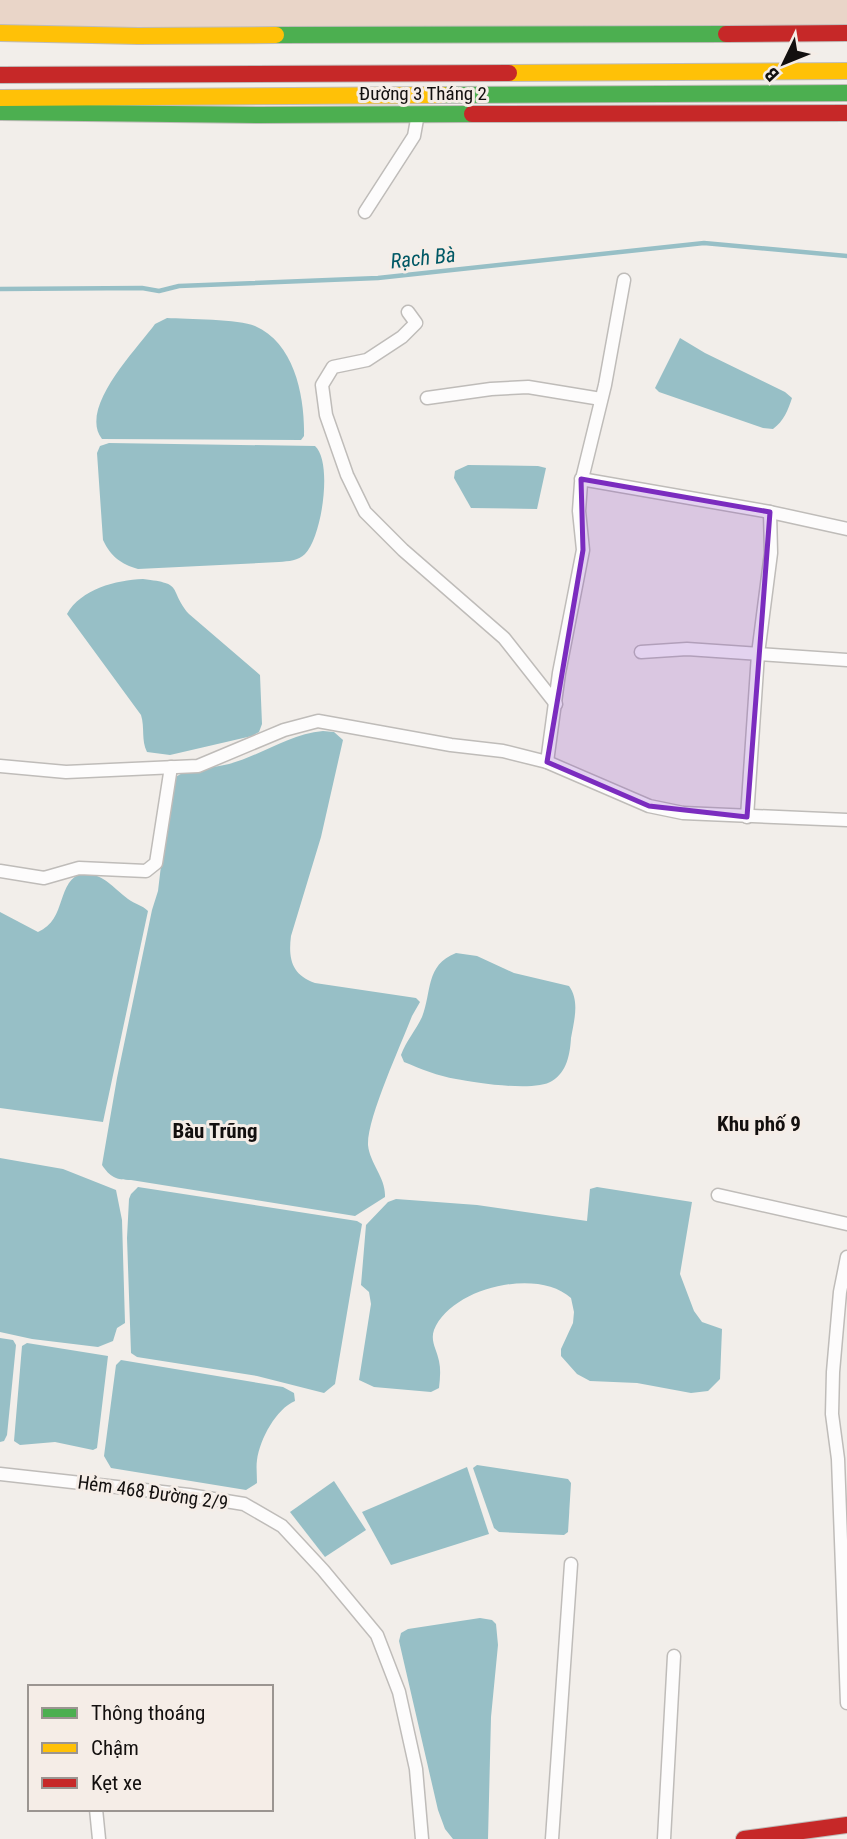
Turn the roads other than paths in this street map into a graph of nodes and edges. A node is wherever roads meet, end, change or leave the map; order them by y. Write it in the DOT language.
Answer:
graph roads {
  1 [pos="0,33"];
  2 [pos="847,33"];
  3 [pos="847,71"];
  4 [pos="0,75"];
  5 [pos="847,93"];
  6 [pos="0,98"];
  7 [pos="0,112"];
  8 [pos="847,113"];
  9 [pos="418,114"];
  10 [pos="365,212"];
  11 [pos="624,280"];
  12 [pos="408,312"];
  13 [pos="427,398"];
  14 [pos="601,399"];
  15 [pos="581,479"];
  16 [pos="770,512"];
  17 [pos="847,529"];
  18 [pos="641,652"];
  19 [pos="758,654"];
  20 [pos="847,660"];
  21 [pos="556,704"];
  22 [pos="547,762"];
  23 [pos="0,766"];
  24 [pos="170,767"];
  25 [pos="747,817"];
  26 [pos="847,820"];
  27 [pos="0,871"];
  28 [pos="718,1195"];
  29 [pos="847,1224"];
  30 [pos="847,1258"];
  31 [pos="842,1459"];
  32 [pos="0,1474"];
  33 [pos="571,1564"];
  34 [pos="846,1655"];
  35 [pos="674,1656"];
  36 [pos="847,1703"];
  37 [pos="96,1811"];
  38 [pos="847,1825"];
  39 [pos="99,1839"];
  40 [pos="422,1839"];
  41 [pos="552,1839"];
  42 [pos="664,1839"];
  43 [pos="744,1839"];
  1 -- 2 [label="main road"];
  3 -- 4 [label="main road, Đường 3 Tháng 2"];
  5 -- 6 [label="main road, Đường 3 Tháng 2"];
  7 -- 9 [label="main road, Đường 3 Tháng 2"];
  8 -- 9 [label="main road, Đường 3 Tháng 2"];
  9 -- 10 [label="street"];
  11 -- 14 [label="street"];
  12 -- 21 [label="street"];
  13 -- 14 [label="street"];
  14 -- 15 [label="street"];
  15 -- 16 [label="street"];
  15 -- 21 [label="street"];
  16 -- 17 [label="street"];
  16 -- 19 [label="street"];
  18 -- 19 [label="street"];
  19 -- 20 [label="street"];
  19 -- 25 [label="street"];
  21 -- 22 [label="street"];
  22 -- 24 [label="street"];
  22 -- 25 [label="street"];
  23 -- 24 [label="street"];
  24 -- 27 [label="street"];
  25 -- 26 [label="street"];
  28 -- 29 [label="street"];
  30 -- 31 [label="street"];
  31 -- 34 [label="street"];
  32 -- 40 [label="street, Hẻm 468 Đường 2/9"];
  33 -- 41 [label="street"];
  34 -- 36 [label="street"];
  35 -- 42 [label="street"];
  37 -- 39 [label="street"];
  38 -- 43 [label="main road"];
}
